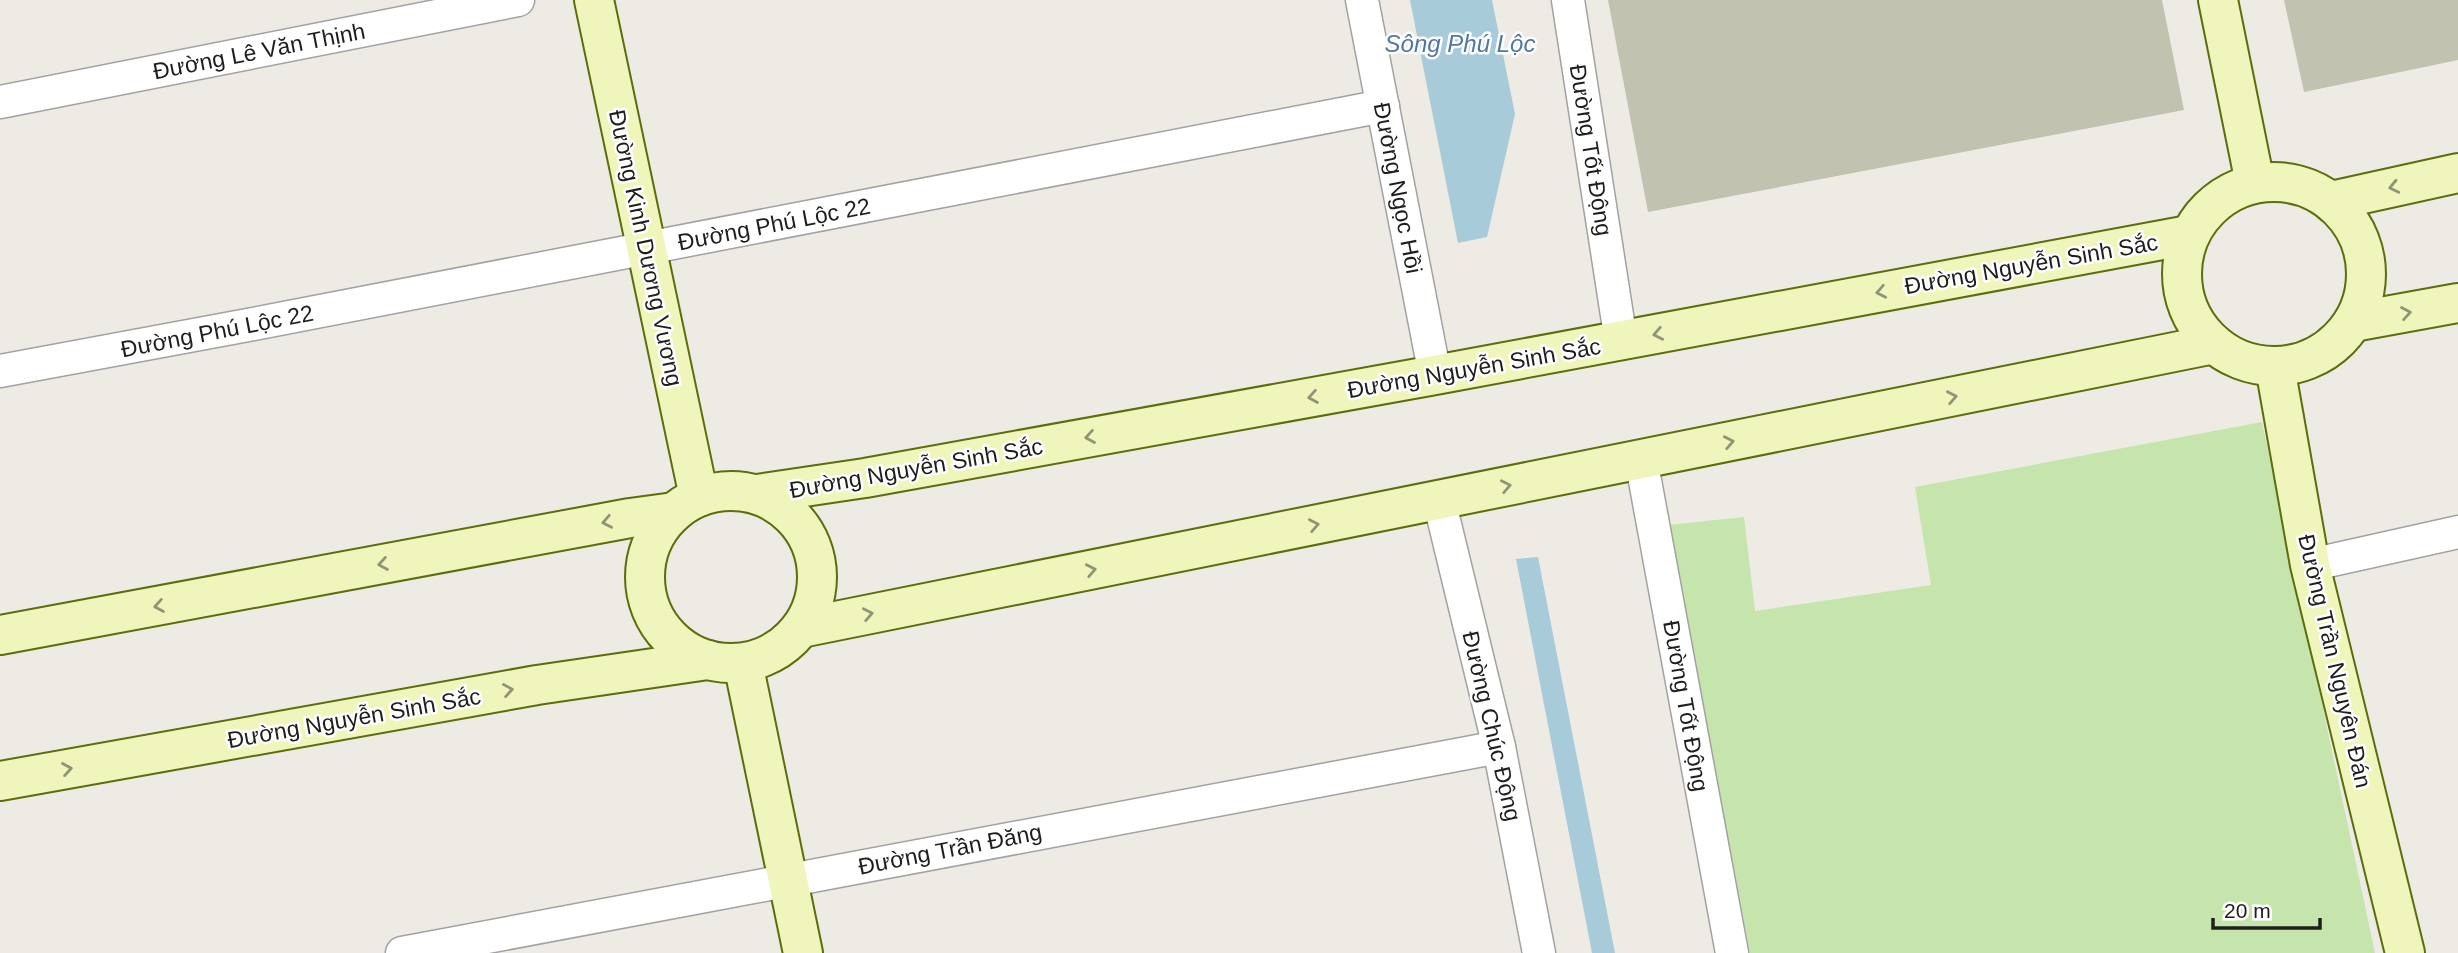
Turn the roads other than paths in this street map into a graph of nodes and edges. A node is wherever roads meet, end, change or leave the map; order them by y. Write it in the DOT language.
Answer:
graph roads {
  1 [pos="518,0"];
  2 [pos="594,0"];
  3 [pos="1362,0"];
  4 [pos="1568,0"];
  5 [pos="2218,0"];
  6 [pos="0,102"];
  7 [pos="1383,106"];
  8 [pos="2458,173"];
  9 [pos="2255,183"];
  10 [pos="2331,201"];
  11 [pos="2189,235"];
  12 [pos="645,248"];
  13 [pos="2458,303"];
  14 [pos="2353,322"];
  15 [pos="1620,341"];
  16 [pos="2214,344"];
  17 [pos="2274,367"];
  18 [pos="0,370"];
  19 [pos="1435,375"];
  20 [pos="1640,459"];
  21 [pos="757,494"];
  22 [pos="1439,500"];
  23 [pos="686,504"];
  24 [pos="2458,531"];
  25 [pos="2310,565"];
  26 [pos="801,628"];
  27 [pos="0,635"];
  28 [pos="726,662"];
  29 [pos="1499,747"];
  30 [pos="0,780"];
  31 [pos="789,879"];
  32 [pos="402,953"];
  33 [pos="803,953"];
  34 [pos="1539,953"];
  35 [pos="1732,953"];
  36 [pos="2405,953"];
  1 -- 6 [label="street, Đường Lê Văn Thịnh"];
  2 -- 12 [label="main road, Đường Kinh Dương Vương"];
  3 -- 7 [label="street, Đường Ngọc Hồi"];
  4 -- 15 [label="street, Đường Tốt Động"];
  5 -- 9 [label="main road"];
  7 -- 12 [label="street, Đường Phú Lộc 22"];
  7 -- 19 [label="street, Đường Ngọc Hồi"];
  8 -- 10 [label="main road, one-way"];
  9 -- 10 [label="main road"];
  9 -- 11 [label="main road"];
  10 -- 14 [label="main road"];
  11 -- 15 [label="main road, Đường Nguyễn Sinh Sắc, one-way"];
  11 -- 16 [label="main road"];
  12 -- 18 [label="street, Đường Phú Lộc 22"];
  12 -- 23 [label="main road, Đường Kinh Dương Vương"];
  14 -- 13 [label="main road, one-way"];
  14 -- 17 [label="main road"];
  15 -- 19 [label="main road, Đường Nguyễn Sinh Sắc"];
  16 -- 17 [label="main road"];
  20 -- 16 [label="main road, one-way"];
  17 -- 25 [label="main road, Đường Trần Nguyên Đán"];
  19 -- 21 [label="main road, Đường Nguyễn Sinh Sắc, one-way"];
  22 -- 20 [label="main road, one-way"];
  20 -- 35 [label="street, Đường Tốt Động"];
  21 -- 23 [label="main road"];
  21 -- 26 [label="main road"];
  26 -- 22 [label="main road, one-way"];
  22 -- 29 [label="street, Đường Chúc Động"];
  23 -- 27 [label="main road, one-way"];
  23 -- 28 [label="main road"];
  24 -- 25 [label="street"];
  25 -- 36 [label="main road, Đường Trần Nguyên Đán"];
  26 -- 28 [label="main road"];
  30 -- 28 [label="main road, Đường Nguyễn Sinh Sắc, one-way"];
  28 -- 31 [label="main road"];
  29 -- 31 [label="street, Đường Trần Đăng"];
  29 -- 34 [label="street, Đường Chúc Động"];
  31 -- 32 [label="street, Đường Trần Đăng"];
  31 -- 33 [label="main road"];
}
